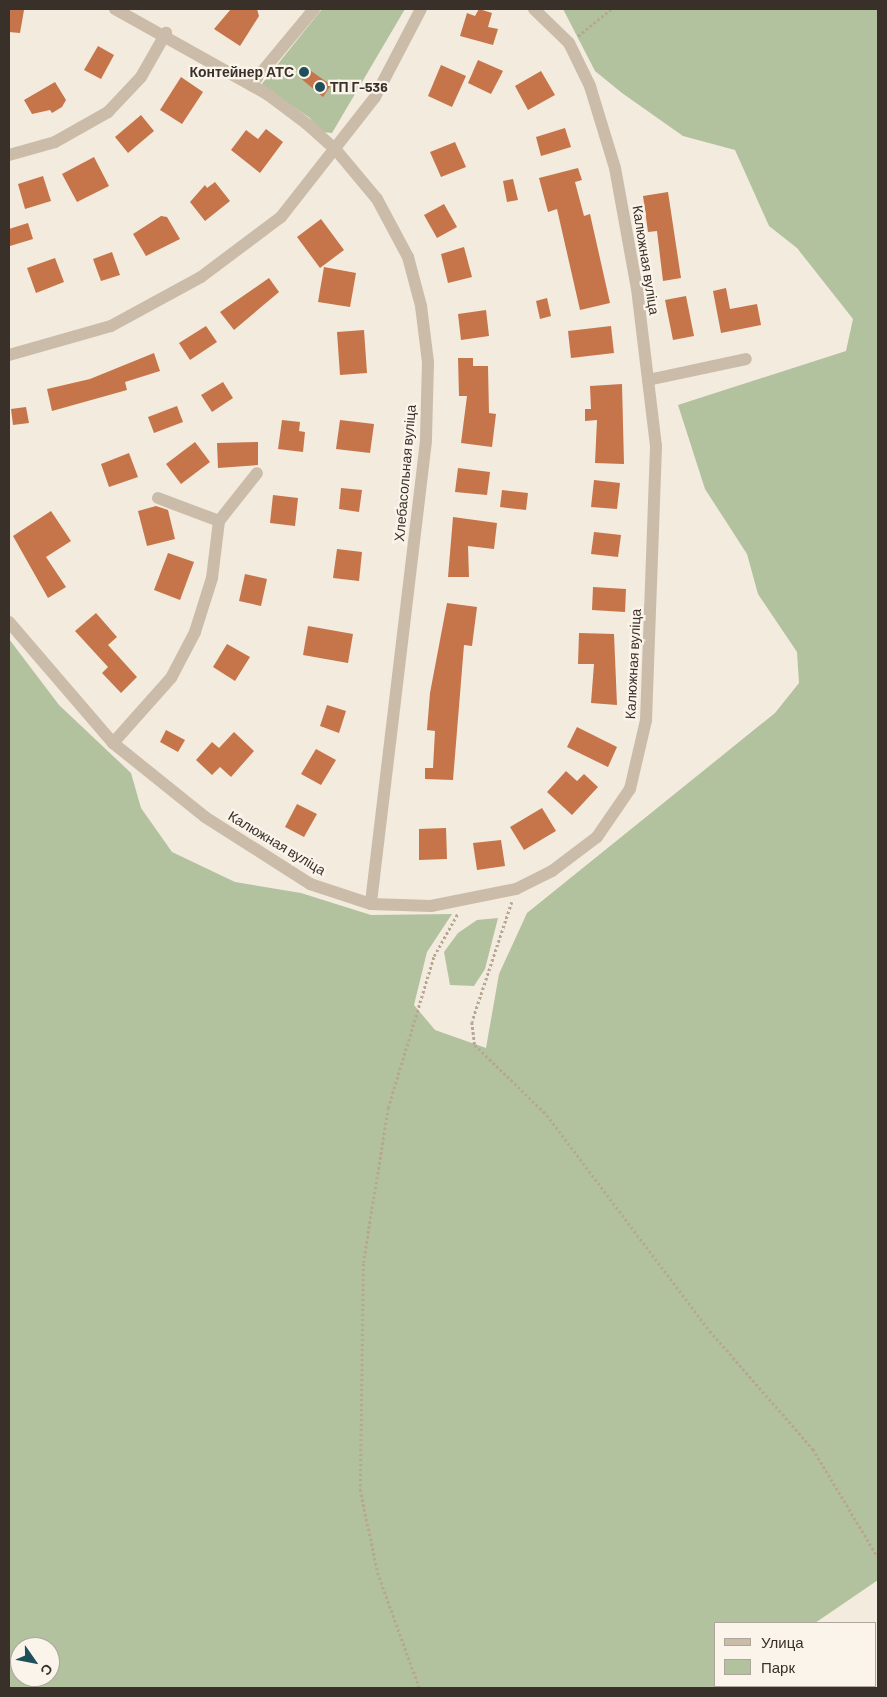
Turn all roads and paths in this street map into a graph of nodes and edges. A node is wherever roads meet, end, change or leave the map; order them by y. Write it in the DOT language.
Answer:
graph roads {
  1 [pos="115,9"];
  2 [pos="314,9"];
  3 [pos="421,9"];
  4 [pos="534,9"];
  5 [pos="611,9"];
  6 [pos="166,34"];
  7 [pos="569,43"];
  8 [pos="251,85"];
  9 [pos="336,150"];
  10 [pos="9,155"];
  11 [pos="9,355"];
  12 [pos="746,359"];
  13 [pos="648,380"];
  14 [pos="257,473"];
  15 [pos="158,498"];
  16 [pos="219,521"];
  17 [pos="9,622"];
  18 [pos="113,743"];
  19 [pos="516,889"];
  20 [pos="465,900"];
  21 [pos="371,904"];
  22 [pos="878,1557"];
  23 [pos="419,1688"];
  1 -- 6 [label="street, Хлебасольная вуліца"];
  2 -- 8 [label="street"];
  3 -- 9 [label="street"];
  4 -- 7 [label="street, Калюжная вуліца"];
  5 -- 7 [label="path"];
  6 -- 8 [label="street, Хлебасольная вуліца"];
  6 -- 10 [label="street"];
  7 -- 13 [label="street, Калюжная вуліца"];
  8 -- 9 [label="street, Хлебасольная вуліца"];
  9 -- 11 [label="street"];
  9 -- 21 [label="street, Хлебасольная вуліца"];
  12 -- 13 [label="street"];
  13 -- 19 [label="street, Калюжная вуліца"];
  14 -- 16 [label="street"];
  15 -- 16 [label="street"];
  16 -- 18 [label="street"];
  17 -- 18 [label="street, Калюжная вуліца"];
  18 -- 21 [label="street, Калюжная вуліца"];
  19 -- 20 [label="street, Калюжная вуліца"];
  19 -- 22 [label="path"];
  20 -- 21 [label="street, Калюжная вуліца"];
  20 -- 23 [label="path"];
}
